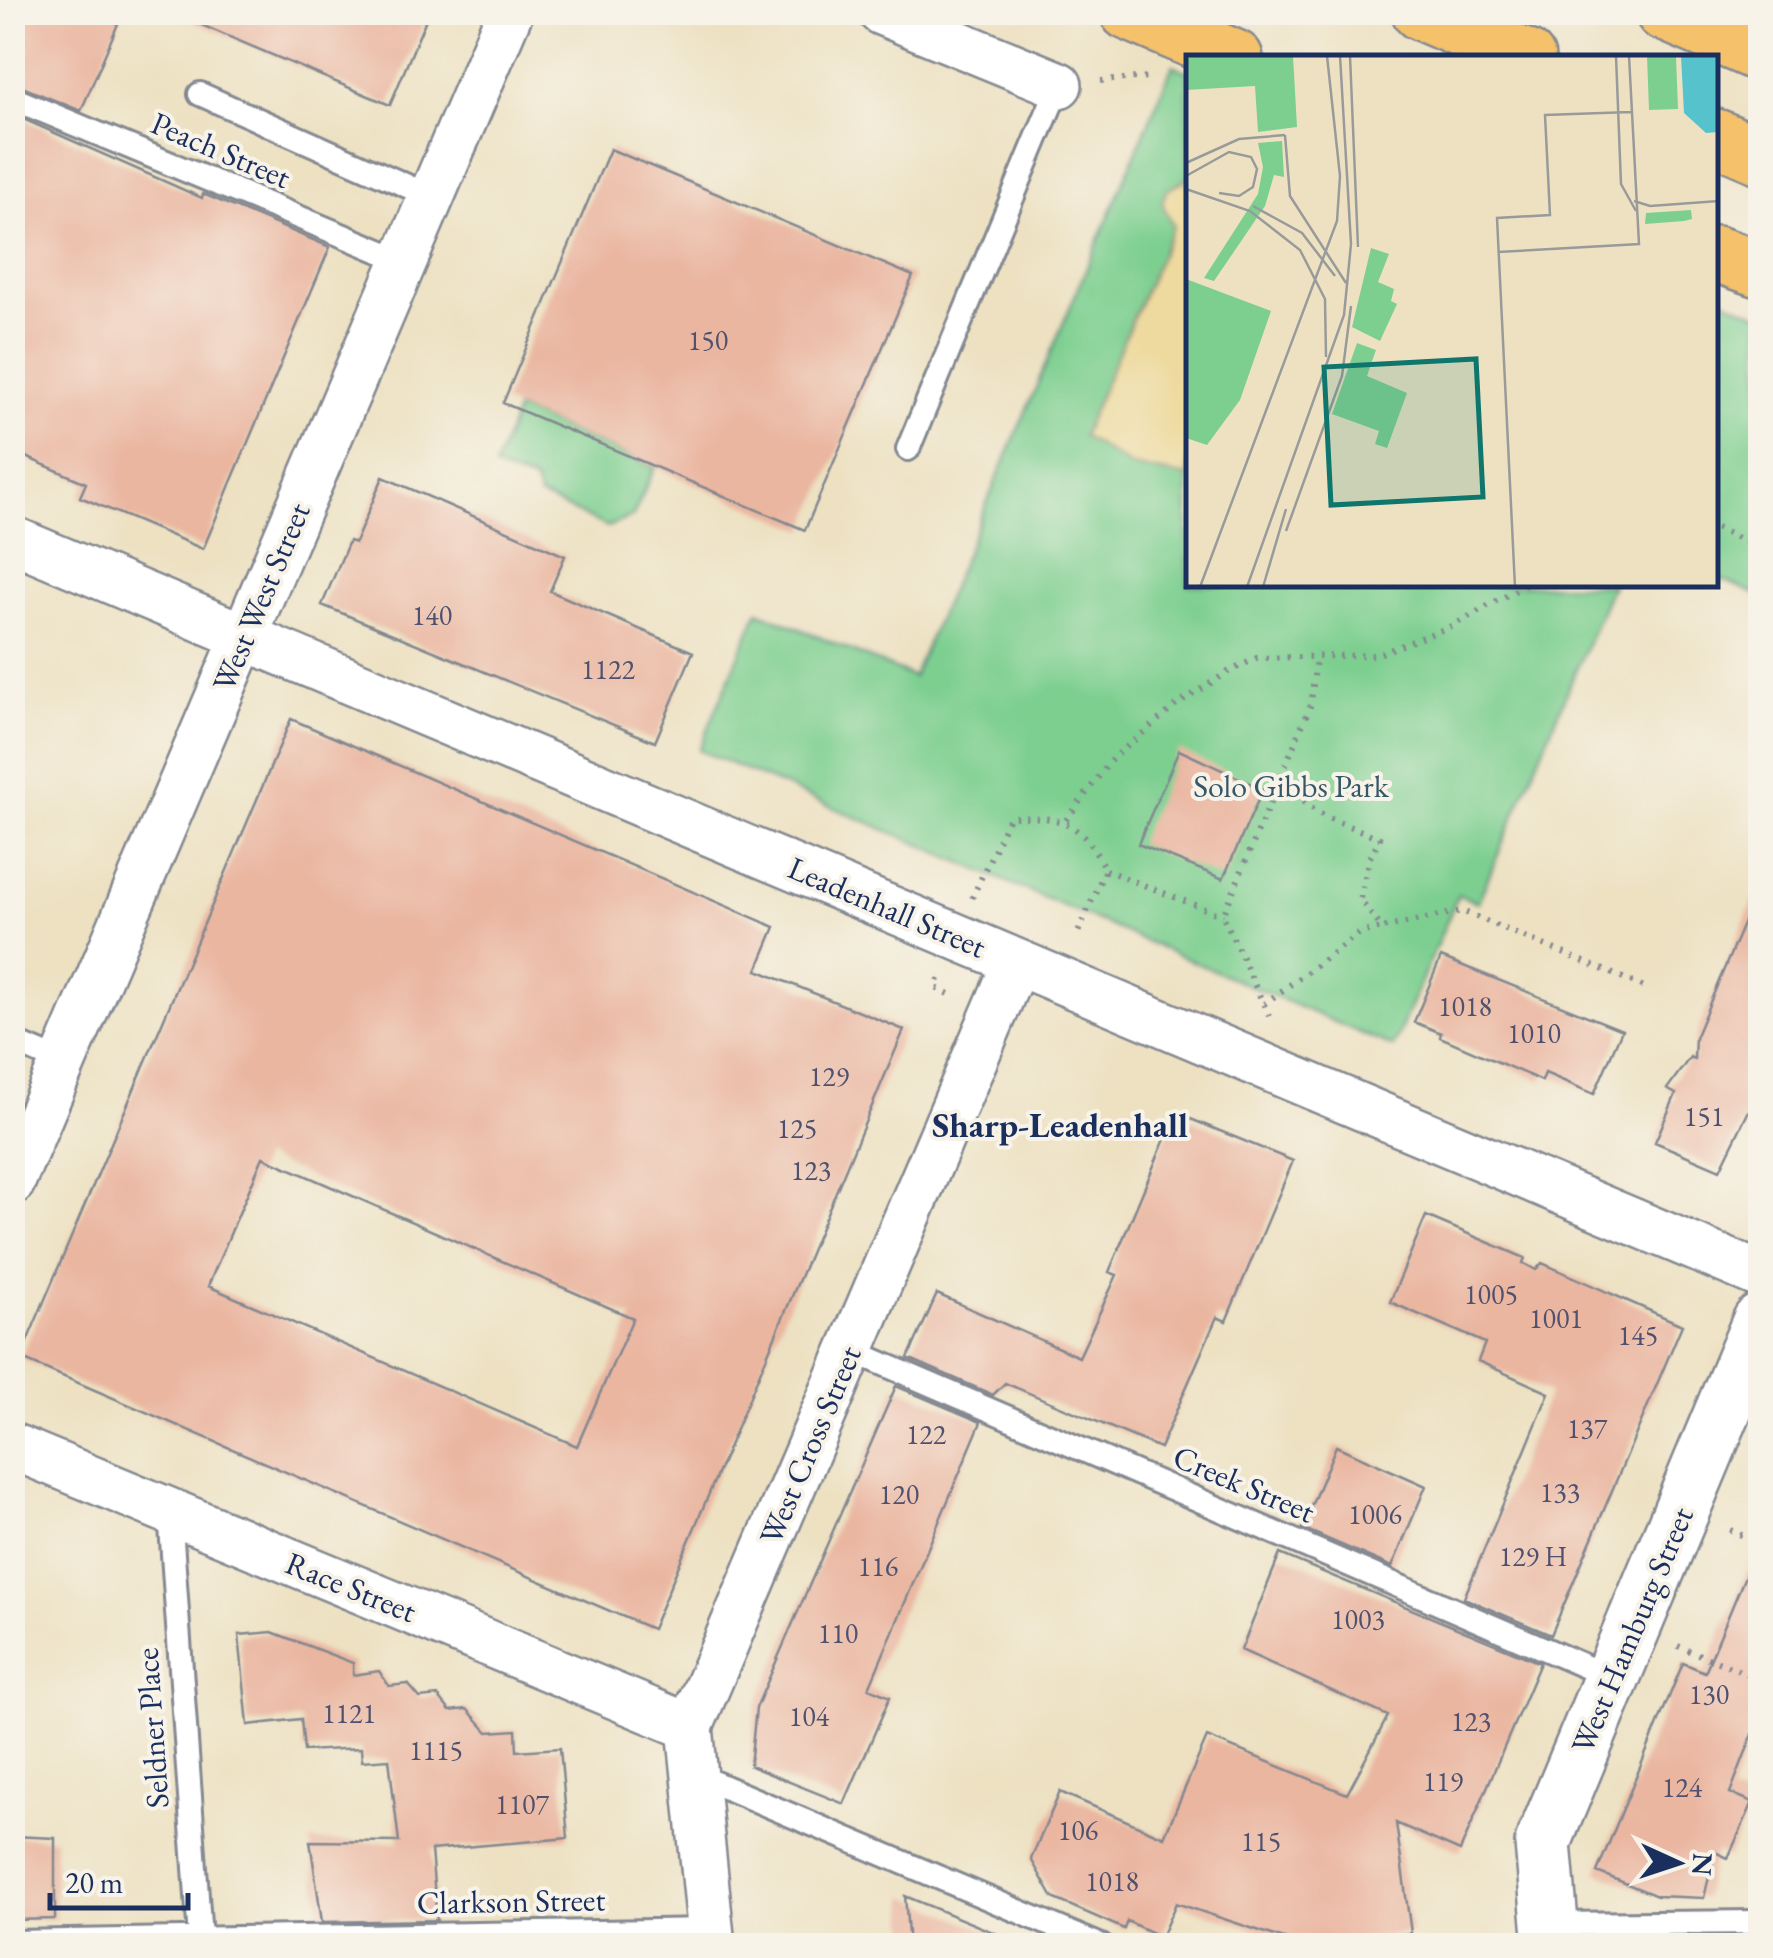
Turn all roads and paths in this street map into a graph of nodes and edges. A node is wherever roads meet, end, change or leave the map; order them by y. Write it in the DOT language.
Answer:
graph roads {
  1 [pos="510,12"];
  2 [pos="881,12"];
  3 [pos="1128,12"];
  4 [pos="1420,12"];
  5 [pos="1663,12"];
  6 [pos="1760,54"];
  7 [pos="1228,55"];
  8 [pos="1520,55"];
  9 [pos="1163,75"];
  10 [pos="1059,85"];
  11 [pos="200,94"];
  12 [pos="12,98"];
  13 [pos="1718,138"];
  14 [pos="1760,156"];
  15 [pos="432,196"];
  16 [pos="1718,255"];
  17 [pos="404,262"];
  18 [pos="1760,269"];
  19 [pos="908,448"];
  20 [pos="1718,529"];
  21 [pos="12,540"];
  22 [pos="1760,548"];
  23 [pos="1519,588"];
  24 [pos="244,637"];
  25 [pos="1316,658"];
  26 [pos="1277,784"];
  27 [pos="1066,820"];
  28 [pos="1105,870"];
  29 [pos="1223,916"];
  30 [pos="1382,928"];
  31 [pos="1016,962"];
  32 [pos="1647,988"];
  33 [pos="1264,1004"];
  34 [pos="1269,1016"];
  35 [pos="12,1041"];
  36 [pos="64,1063"];
  37 [pos="12,1182"];
  38 [pos="1760,1276"];
  39 [pos="1760,1322"];
  40 [pos="851,1350"];
  41 [pos="12,1446"];
  42 [pos="170,1512"];
  43 [pos="1730,1530"];
  44 [pos="1760,1543"];
  45 [pos="1678,1646"];
  46 [pos="1612,1678"];
  47 [pos="1760,1679"];
  48 [pos="690,1727"];
  49 [pos="696,1775"];
  50 [pos="1760,1922"];
  51 [pos="1551,1935"];
  52 [pos="711,1938"];
  53 [pos="200,1939"];
  54 [pos="12,1942"];
  55 [pos="1100,1946"];
  1 -- 15 [label="street, West West Street"];
  2 -- 10 [label="street"];
  3 -- 7 [label="highway"];
  4 -- 8 [label="highway"];
  5 -- 6 [label="highway"];
  9 -- 10 [label="path"];
  10 -- 19 [label="lane"];
  11 -- 15 [label="lane"];
  12 -- 17 [label="lane, Peach Street"];
  13 -- 14 [label="highway"];
  15 -- 17 [label="street, West West Street"];
  16 -- 18 [label="highway"];
  17 -- 24 [label="street, West West Street"];
  20 -- 22 [label="path"];
  21 -- 24 [label="street, Leadenhall Street"];
  23 -- 25 [label="path"];
  24 -- 31 [label="street, Leadenhall Street"];
  24 -- 36 [label="street, West West Street"];
  25 -- 26 [label="path"];
  25 -- 27 [label="path"];
  26 -- 29 [label="path"];
  26 -- 30 [label="path"];
  28 -- 29 [label="path"];
  29 -- 33 [label="path"];
  30 -- 32 [label="path"];
  30 -- 33 [label="path"];
  31 -- 38 [label="street, Leadenhall Street"];
  31 -- 40 [label="street, West Cross Street"];
  33 -- 34 [label="path"];
  35 -- 36 [label="lane"];
  36 -- 37 [label="street, West West Street"];
  39 -- 46 [label="street, West Hamburg Street"];
  40 -- 46 [label="lane, Creek Street"];
  40 -- 48 [label="street, West Cross Street"];
  41 -- 42 [label="street, Race Street"];
  42 -- 48 [label="street, Race Street"];
  42 -- 53 [label="lane, Seldner Place"];
  43 -- 44 [label="path"];
  45 -- 47 [label="path"];
  46 -- 51 [label="street, West Hamburg Street"];
  48 -- 49 [label="street"];
  49 -- 52 [label="street"];
  49 -- 55 [label="lane"];
  50 -- 51 [label="lane"];
  52 -- 53 [label="lane, Clarkson Street"];
  53 -- 54 [label="lane, Clarkson Street"];
}
